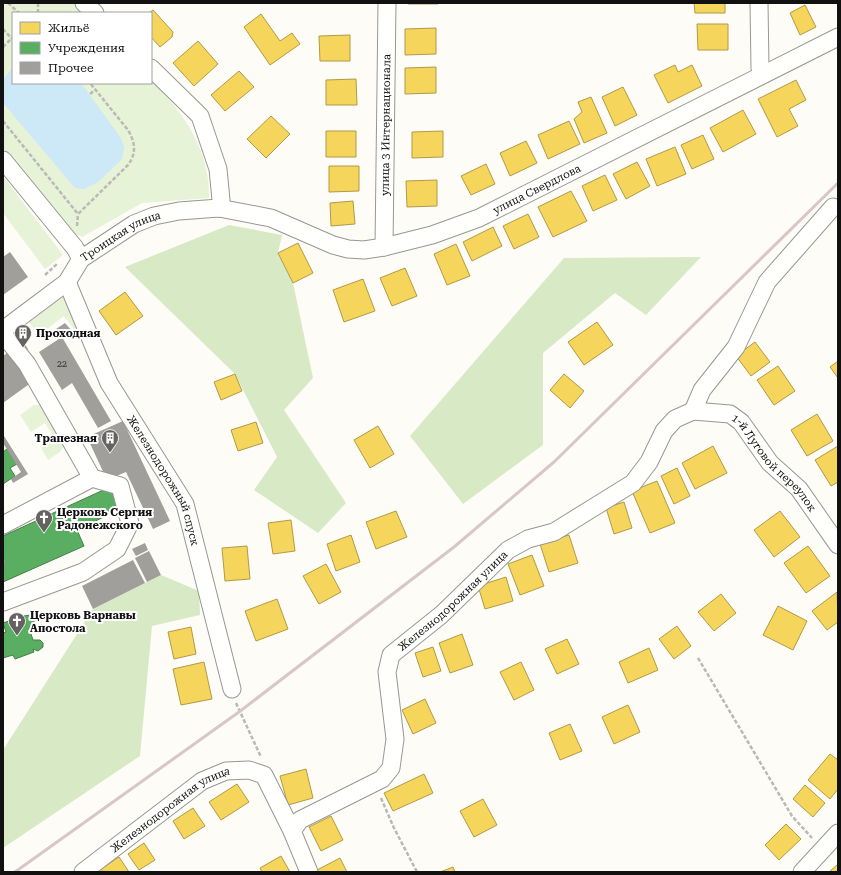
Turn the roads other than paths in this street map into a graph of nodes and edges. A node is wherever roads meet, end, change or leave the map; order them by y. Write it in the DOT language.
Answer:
graph roads {
  1 [pos="84,3"];
  2 [pos="387,3"];
  3 [pos="759,3"];
  4 [pos="94,12"];
  5 [pos="838,37"];
  6 [pos="152,69"];
  7 [pos="762,75"];
  8 [pos="3,160"];
  9 [pos="833,207"];
  10 [pos="219,208"];
  11 [pos="384,247"];
  12 [pos="81,259"];
  13 [pos="67,282"];
  14 [pos="3,330"];
  15 [pos="3,334"];
  16 [pos="693,411"];
  17 [pos="92,478"];
  18 [pos="3,525"];
  19 [pos="838,545"];
  20 [pos="3,602"];
  21 [pos="232,689"];
  22 [pos="292,830"];
  23 [pos="838,833"];
  24 [pos="83,872"];
  25 [pos="309,872"];
  26 [pos="802,872"];
  1 -- 4 [label="street"];
  2 -- 11 [label="street, улица 3 Интернационала"];
  3 -- 7 [label="street"];
  5 -- 7 [label="street, улица Свердлова"];
  6 -- 10 [label="street"];
  7 -- 11 [label="street, улица Свердлова"];
  8 -- 12 [label="street"];
  9 -- 16 [label="street"];
  10 -- 11 [label="street, улица Свердлова"];
  10 -- 12 [label="street, Троицкая улица"];
  12 -- 13 [label="street, Троицкая улица"];
  13 -- 14 [label="street, Троицкая улица"];
  13 -- 21 [label="street, Железнодорожный спуск"];
  15 -- 17 [label="street"];
  16 -- 19 [label="street, 1-й Луговой переулок"];
  16 -- 22 [label="street, Железнодорожная улица"];
  17 -- 18 [label="street"];
  17 -- 20 [label="street"];
  22 -- 24 [label="street, Железнодорожная улица"];
  22 -- 25 [label="street"];
  23 -- 26 [label="street"];
}
